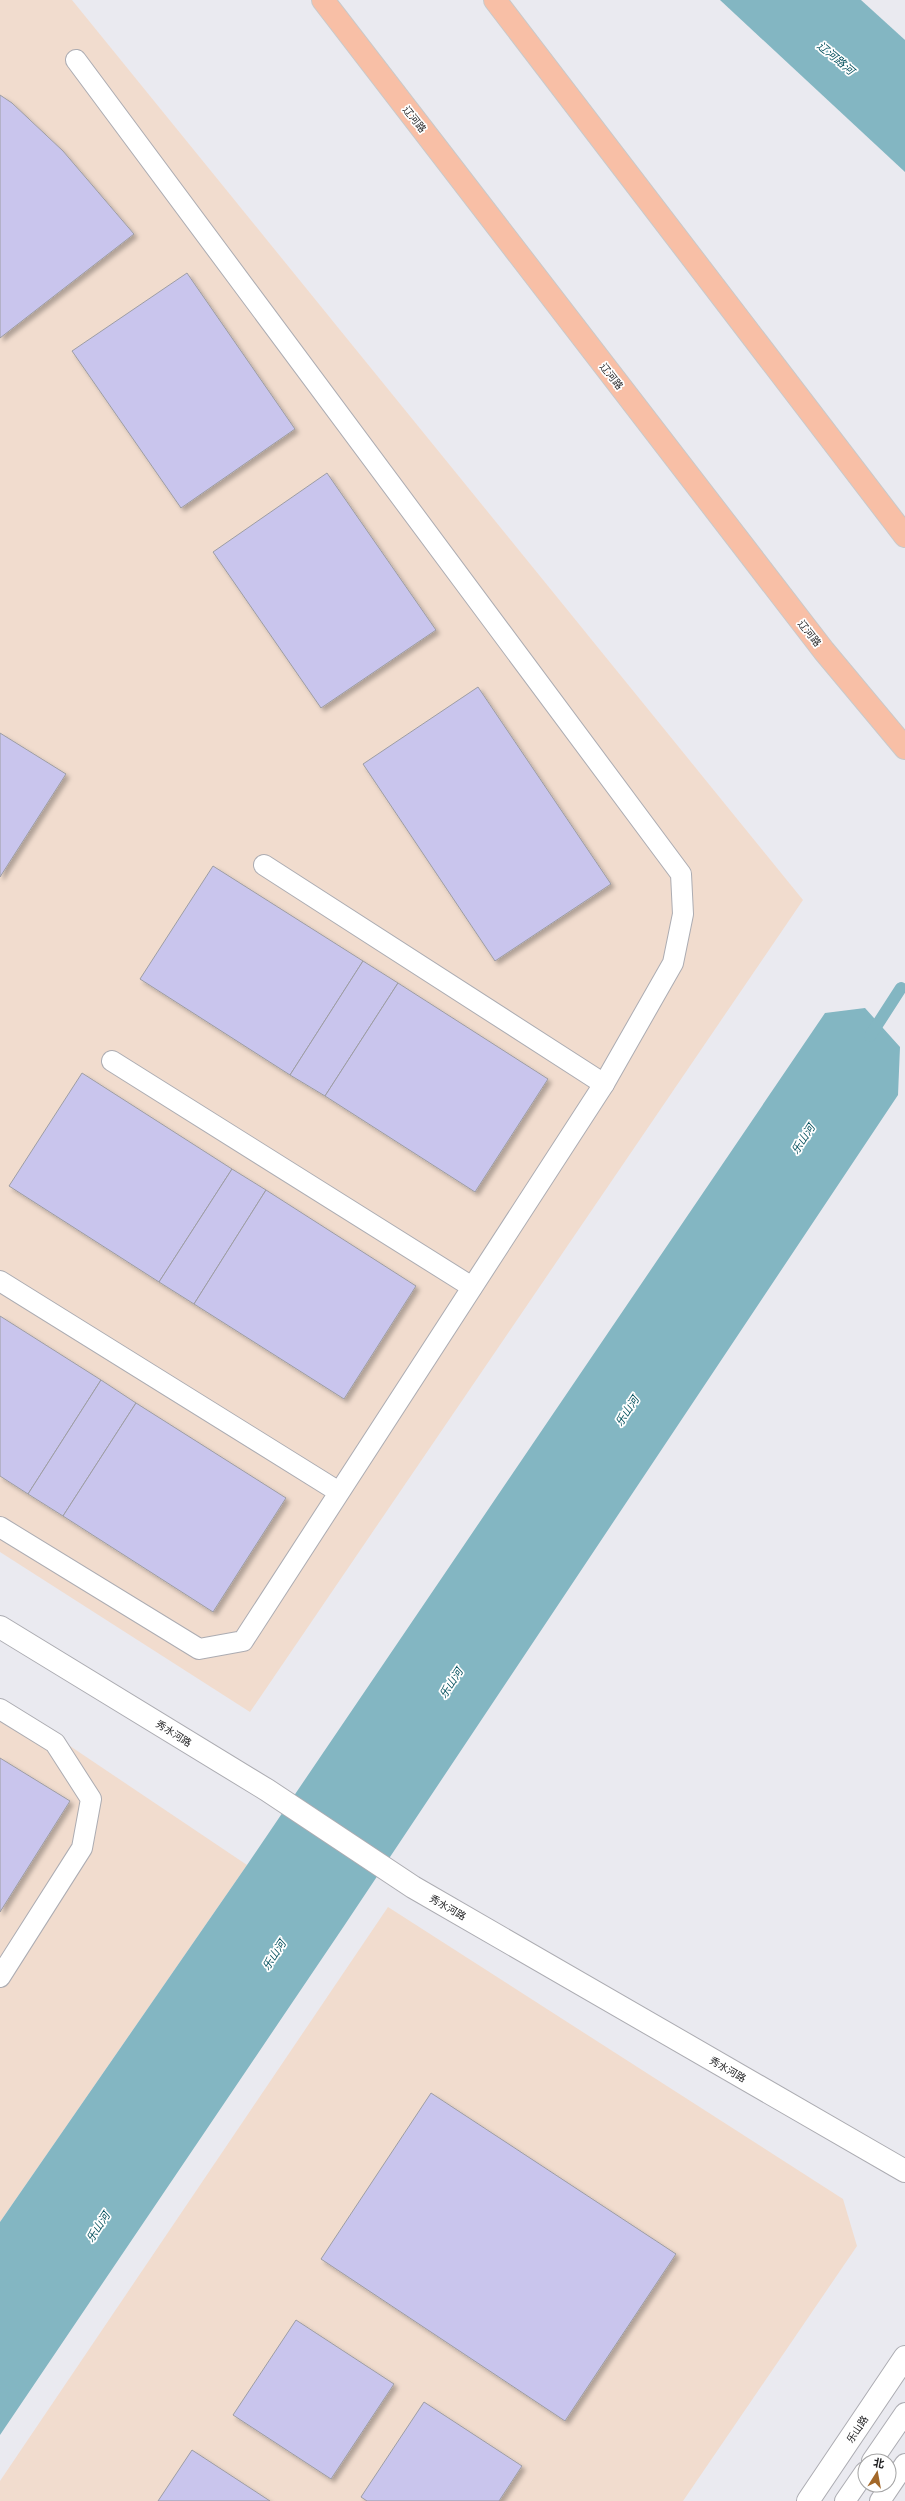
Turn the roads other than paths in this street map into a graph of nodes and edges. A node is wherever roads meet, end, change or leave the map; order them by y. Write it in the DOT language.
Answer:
graph roads {
  1 [pos="323,0"];
  2 [pos="495,0"];
  3 [pos="76,60"];
  4 [pos="905,536"];
  5 [pos="905,748"];
  6 [pos="264,865"];
  7 [pos="112,1061"];
  8 [pos="604,1084"];
  9 [pos="0,1281"];
  10 [pos="472,1287"];
  11 [pos="339,1492"];
  12 [pos="0,1527"];
  13 [pos="0,1627"];
  14 [pos="0,1708"];
  15 [pos="0,1977"];
  16 [pos="905,2171"];
  17 [pos="905,2357"];
  18 [pos="905,2413"];
  19 [pos="878,2453"];
  20 [pos="905,2464"];
  21 [pos="857,2484"];
  22 [pos="808,2501"];
  23 [pos="845,2501"];
  24 [pos="880,2501"];
  1 -- 5 [label="main road, 辽河路"];
  2 -- 4 [label="main road"];
  3 -- 8 [label="lane"];
  6 -- 8 [label="lane"];
  7 -- 10 [label="lane"];
  8 -- 10 [label="lane"];
  9 -- 11 [label="lane"];
  10 -- 11 [label="lane"];
  11 -- 12 [label="lane"];
  13 -- 16 [label="street, 秀水河路"];
  14 -- 15 [label="lane"];
  17 -- 22 [label="street, 乐山路"];
  18 -- 19 [label="lane"];
  20 -- 24 [label="lane"];
  21 -- 23 [label="lane"];
}
